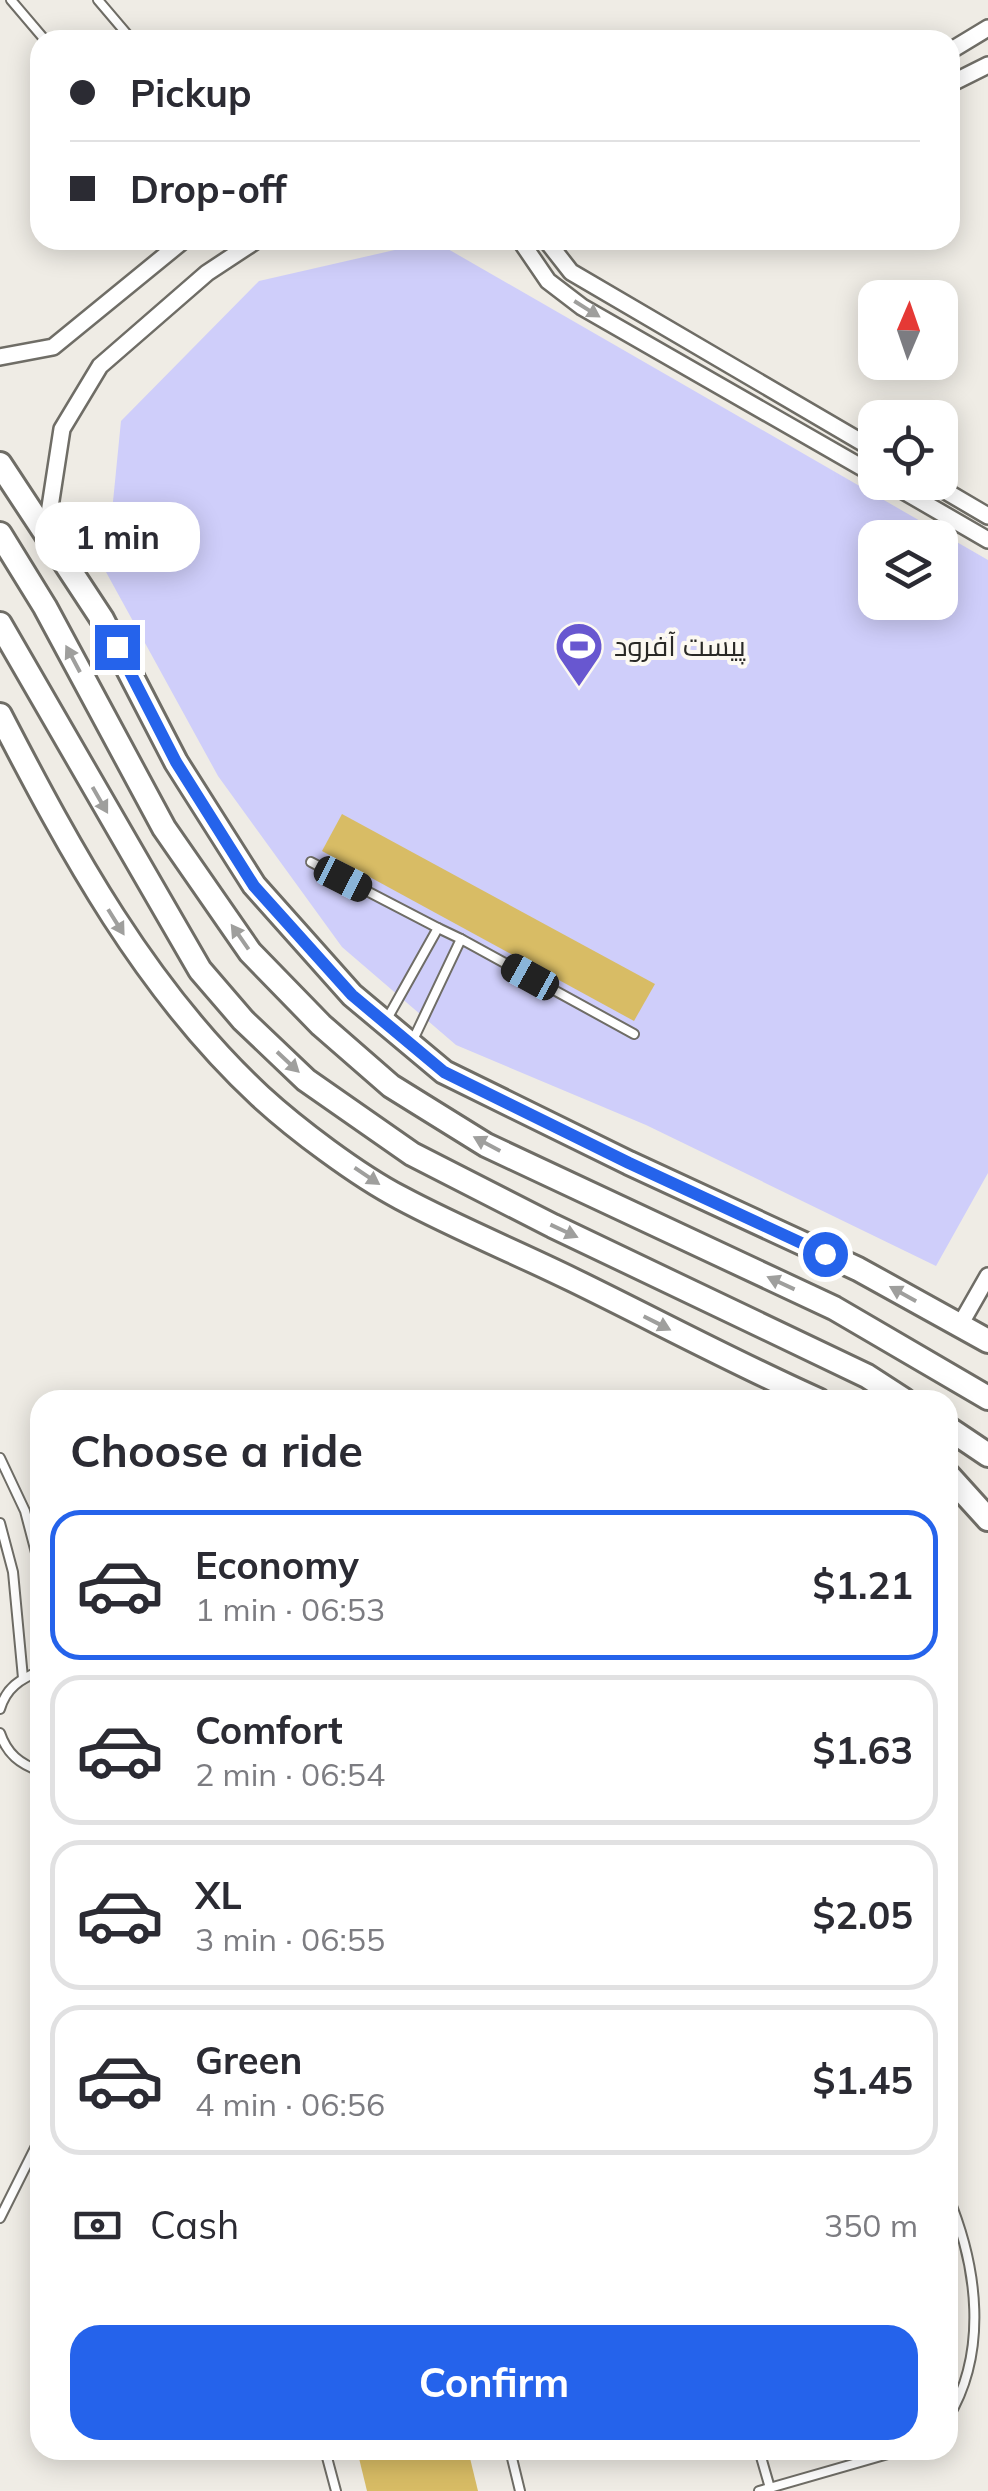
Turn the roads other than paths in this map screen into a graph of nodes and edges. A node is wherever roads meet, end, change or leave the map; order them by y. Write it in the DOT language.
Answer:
graph roads {
  1 [pos="10,0"];
  2 [pos="98,0"];
  3 [pos="988,28"];
  4 [pos="36,30"];
  5 [pos="124,30"];
  6 [pos="960,45"];
  7 [pos="988,65"];
  8 [pos="960,79"];
  9 [pos="172,250"];
  10 [pos="242,250"];
  11 [pos="527,250"];
  12 [pos="554,250"];
  13 [pos="0,357"];
  14 [pos="858,440"];
  15 [pos="0,464"];
  16 [pos="858,465"];
  17 [pos="958,498"];
  18 [pos="919,500"];
  19 [pos="988,516"];
  20 [pos="46,533"];
  21 [pos="0,534"];
  22 [pos="988,540"];
  23 [pos="0,624"];
  24 [pos="0,715"];
  25 [pos="311,862"];
  26 [pos="438,928"];
  27 [pos="461,939"];
  28 [pos="385,1023"];
  29 [pos="634,1034"];
  30 [pos="411,1044"];
  31 [pos="988,1276"];
  32 [pos="960,1325"];
  33 [pos="988,1341"];
  34 [pos="796,1390"];
  35 [pos="889,1390"];
  36 [pos="988,1398"];
  37 [pos="958,1435"];
  38 [pos="988,1455"];
  39 [pos="0,1458"];
  40 [pos="958,1486"];
  41 [pos="988,1519"];
  42 [pos="0,1524"];
  43 [pos="30,1530"];
  44 [pos="30,1676"];
  45 [pos="23,1678"];
  46 [pos="0,1709"];
  47 [pos="0,1736"];
  48 [pos="30,1767"];
  49 [pos="30,2158"];
  50 [pos="0,2218"];
  51 [pos="958,2225"];
  52 [pos="958,2403"];
  53 [pos="328,2460"];
  54 [pos="512,2460"];
  55 [pos="762,2460"];
  56 [pos="867,2460"];
  57 [pos="770,2488"];
  58 [pos="336,2491"];
  59 [pos="520,2491"];
  60 [pos="759,2491"];
  1 -- 4 [label="lane"];
  2 -- 5 [label="lane"];
  3 -- 6 [label="street"];
  7 -- 8 [label="street"];
  9 -- 13 [label="street"];
  10 -- 20 [label="street"];
  11 -- 16 [label="street, one-way"];
  12 -- 14 [label="street"];
  15 -- 20 [label="main road"];
  17 -- 19 [label="street"];
  18 -- 22 [label="street"];
  20 -- 28 [label="main road"];
  36 -- 21 [label="main road, one-way"];
  23 -- 35 [label="main road, one-way"];
  24 -- 34 [label="main road, one-way"];
  25 -- 26 [label="lane"];
  26 -- 27 [label="lane"];
  26 -- 28 [label="lane"];
  27 -- 29 [label="lane"];
  27 -- 30 [label="lane"];
  28 -- 30 [label="main road"];
  32 -- 30 [label="main road, one-way"];
  31 -- 32 [label="street"];
  32 -- 33 [label="main road"];
  37 -- 38 [label="main road"];
  39 -- 43 [label="lane"];
  40 -- 41 [label="main road"];
  42 -- 45 [label="lane"];
  44 -- 45 [label="lane"];
  45 -- 46 [label="lane"];
  47 -- 48 [label="lane"];
  49 -- 50 [label="lane"];
  51 -- 52 [label="lane"];
  53 -- 58 [label="lane"];
  54 -- 59 [label="lane"];
  55 -- 57 [label="lane"];
  56 -- 57 [label="lane"];
  57 -- 60 [label="lane"];
}
